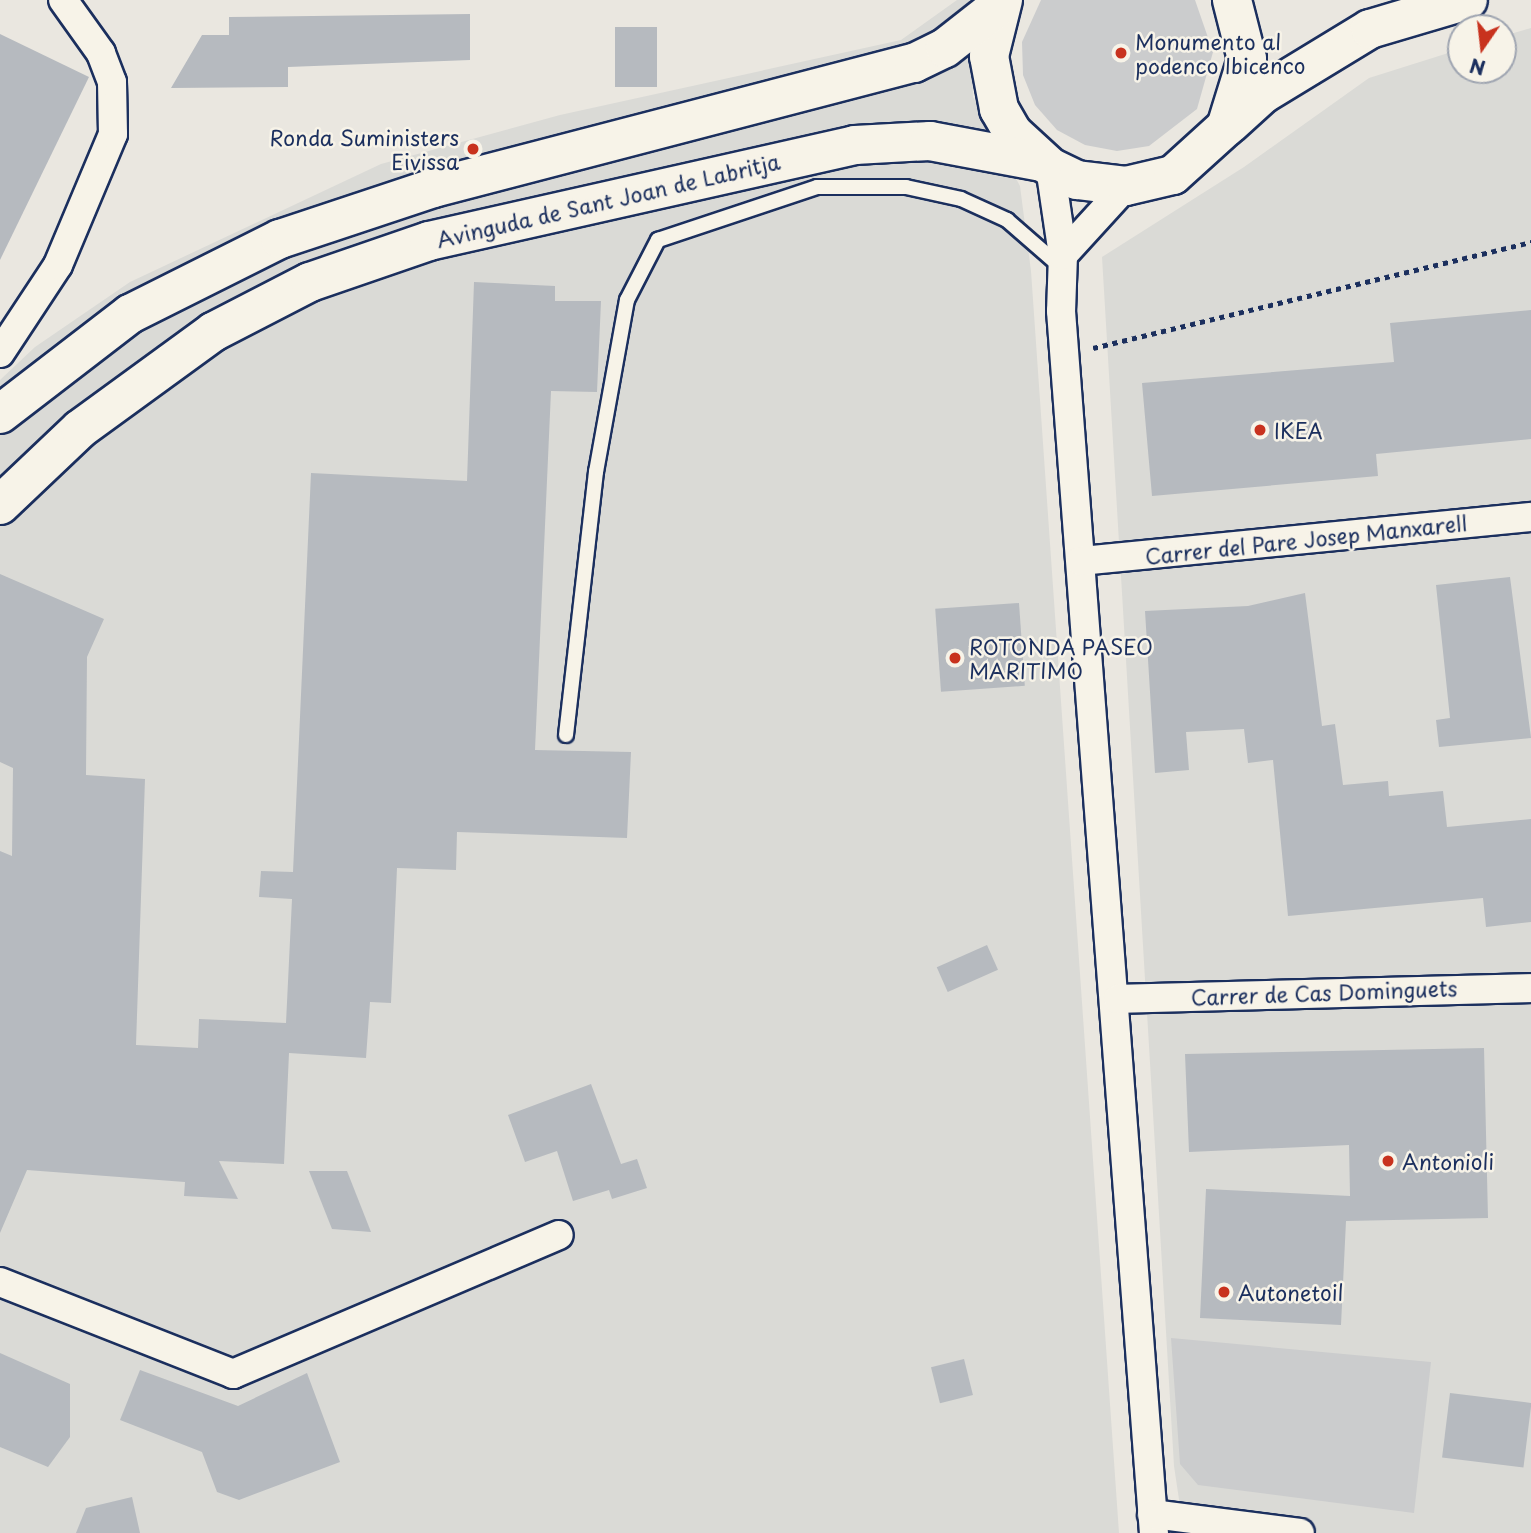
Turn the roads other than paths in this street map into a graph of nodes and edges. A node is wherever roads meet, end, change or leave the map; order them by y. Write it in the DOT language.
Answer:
graph roads {
  1 [pos="63,0"];
  2 [pos="1232,0"];
  3 [pos="1468,0"];
  4 [pos="1002,2"];
  5 [pos="1226,127"];
  6 [pos="1046,165"];
  7 [pos="1126,186"];
  8 [pos="1061,261"];
  9 [pos="0,353"];
  10 [pos="0,414"];
  11 [pos="0,505"];
  12 [pos="1531,517"];
  13 [pos="1081,561"];
  14 [pos="566,735"];
  15 [pos="1531,988"];
  16 [pos="1118,999"];
  17 [pos="559,1235"];
  18 [pos="0,1282"];
  19 [pos="1153,1524"];
  20 [pos="1300,1533"];
  1 -- 9 [label="street"];
  2 -- 5 [label="main road"];
  3 -- 5 [label="main road"];
  4 -- 6 [label="main road"];
  4 -- 10 [label="main road"];
  5 -- 7 [label="main road"];
  6 -- 7 [label="main road"];
  6 -- 8 [label="street"];
  6 -- 11 [label="main road, Avinguda de Sant Joan de Labritja"];
  7 -- 8 [label="street"];
  8 -- 13 [label="street"];
  8 -- 14 [label="lane"];
  12 -- 13 [label="street, Carrer del Pare Josep Manxarell"];
  13 -- 16 [label="street"];
  15 -- 16 [label="street, Carrer de Cas Dominguets"];
  16 -- 19 [label="street"];
  17 -- 18 [label="street"];
  19 -- 20 [label="street"];
}
